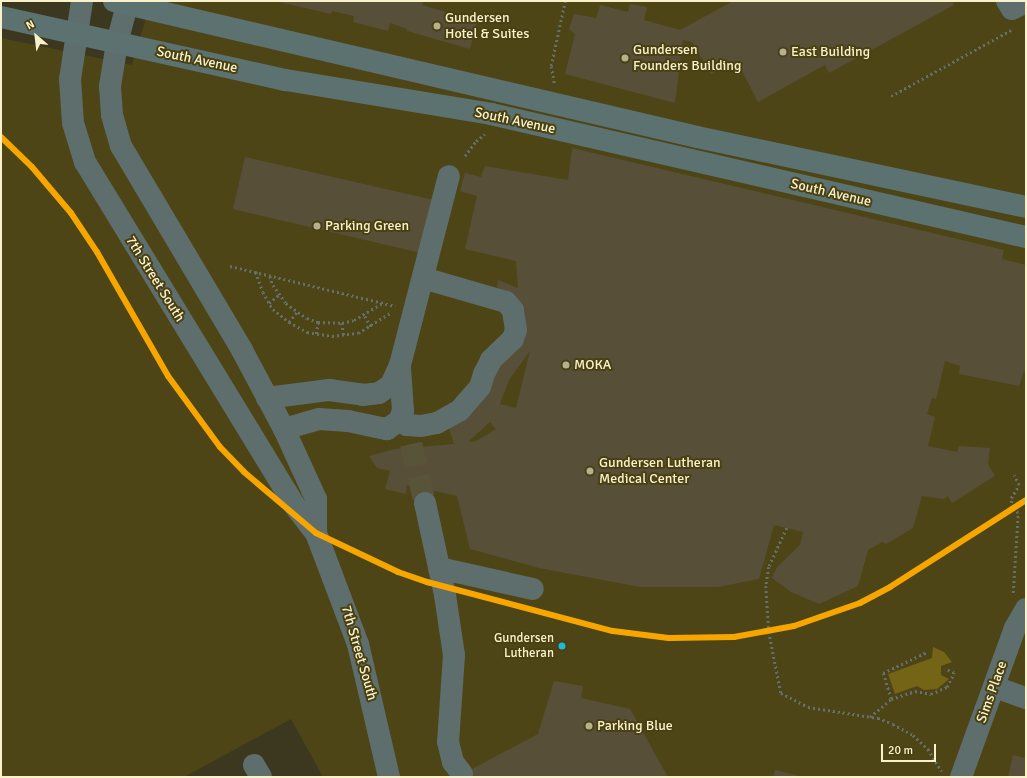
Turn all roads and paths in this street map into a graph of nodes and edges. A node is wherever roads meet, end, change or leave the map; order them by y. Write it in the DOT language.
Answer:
graph roads {
  1 [pos="82,1"];
  2 [pos="565,1"];
  3 [pos="123,2"];
  4 [pos="1014,10"];
  5 [pos="1,17"];
  6 [pos="76,34"];
  7 [pos="116,43"];
  8 [pos="555,87"];
  9 [pos="891,96"];
  10 [pos="490,130"];
  11 [pos="465,156"];
  12 [pos="449,176"];
  13 [pos="1026,207"];
  14 [pos="1026,237"];
  15 [pos="230,266"];
  16 [pos="256,272"];
  17 [pos="269,276"];
  18 [pos="424,278"];
  19 [pos="279,295"];
  20 [pos="396,301"];
  21 [pos="269,303"];
  22 [pos="383,303"];
  23 [pos="395,306"];
  24 [pos="297,312"];
  25 [pos="365,316"];
  26 [pos="289,322"];
  27 [pos="318,322"];
  28 [pos="342,323"];
  29 [pos="371,327"];
  30 [pos="316,334"];
  31 [pos="344,335"];
  32 [pos="400,365"];
  33 [pos="267,398"];
  34 [pos="284,429"];
  35 [pos="405,430"];
  36 [pos="1014,475"];
  37 [pos="425,503"];
  38 [pos="787,528"];
  39 [pos="316,533"];
  40 [pos="439,568"];
  41 [pos="533,589"];
  42 [pos="1018,603"];
  43 [pos="927,652"];
  44 [pos="945,669"];
  45 [pos="995,687"];
  46 [pos="1026,698"];
  47 [pos="891,699"];
  48 [pos="870,717"];
  49 [pos="462,774"];
  50 [pos="951,774"];
  51 [pos="388,777"];
  1 -- 6 [label="street, 7th Street South"];
  2 -- 8 [label="path"];
  3 -- 7 [label="street, 7th Street South"];
  3 -- 13 [label="highway, South Avenue"];
  4 -- 9 [label="path"];
  5 -- 6 [label="highway, South Avenue"];
  6 -- 7 [label="highway, South Avenue"];
  6 -- 39 [label="street, 7th Street South"];
  7 -- 14 [label="highway, South Avenue"];
  7 -- 33 [label="street, 7th Street South"];
  10 -- 11 [label="path"];
  12 -- 18 [label="street"];
  15 -- 16 [label="path"];
  16 -- 17 [label="path"];
  16 -- 21 [label="path"];
  17 -- 19 [label="path"];
  17 -- 22 [label="path"];
  18 -- 32 [label="street"];
  18 -- 35 [label="street"];
  19 -- 21 [label="path"];
  19 -- 24 [label="path"];
  20 -- 23 [label="path"];
  21 -- 26 [label="path"];
  22 -- 23 [label="path"];
  22 -- 25 [label="path"];
  23 -- 29 [label="path"];
  24 -- 26 [label="path"];
  24 -- 27 [label="path"];
  25 -- 28 [label="path"];
  25 -- 29 [label="path"];
  26 -- 30 [label="path"];
  27 -- 28 [label="path"];
  27 -- 30 [label="path"];
  28 -- 31 [label="path"];
  29 -- 31 [label="path"];
  30 -- 31 [label="path"];
  32 -- 33 [label="street"];
  32 -- 35 [label="street"];
  33 -- 34 [label="street, 7th Street South"];
  34 -- 35 [label="street"];
  34 -- 39 [label="street, 7th Street South"];
  36 -- 42 [label="path"];
  37 -- 40 [label="street"];
  38 -- 48 [label="path"];
  39 -- 51 [label="street, 7th Street South"];
  40 -- 41 [label="street"];
  40 -- 49 [label="street"];
  42 -- 45 [label="street, Sims Place"];
  43 -- 47 [label="path"];
  44 -- 47 [label="path"];
  45 -- 46 [label="street"];
  45 -- 50 [label="street, Sims Place"];
  47 -- 48 [label="path"];
  48 -- 50 [label="path"];
}
